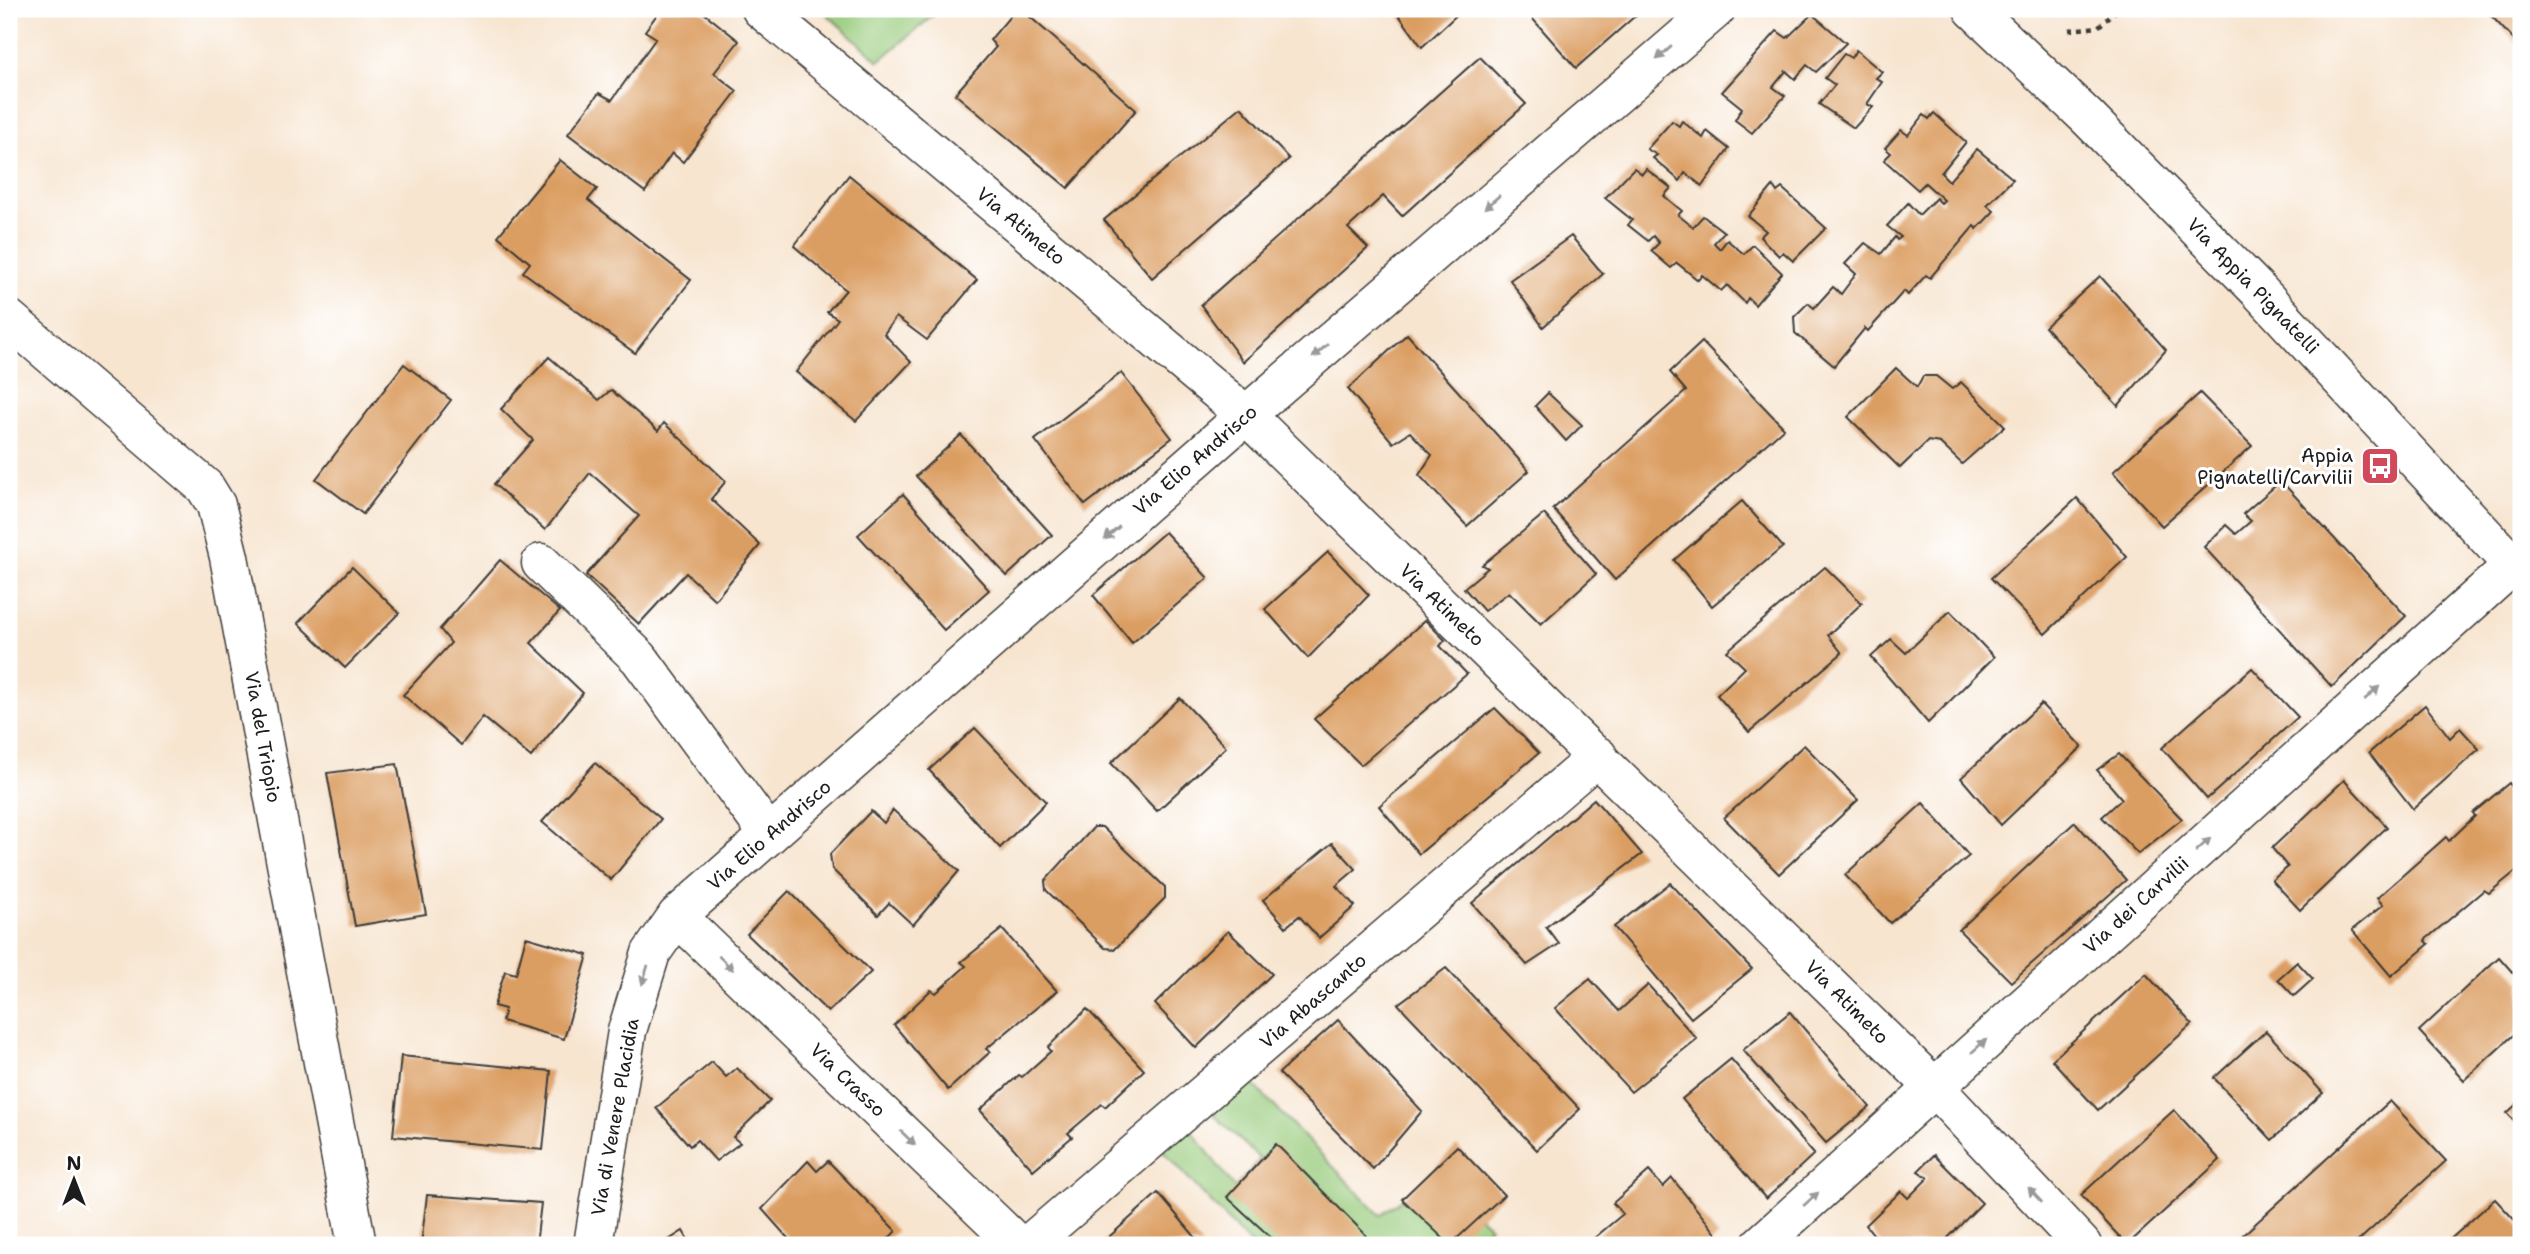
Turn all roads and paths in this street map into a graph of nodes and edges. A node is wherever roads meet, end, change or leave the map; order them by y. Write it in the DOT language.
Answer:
graph roads {
  1 [pos="761,9"];
  2 [pos="1716,9"];
  3 [pos="1973,9"];
  4 [pos="2118,9"];
  5 [pos="2069,30"];
  6 [pos="9,319"];
  7 [pos="1246,415"];
  8 [pos="541,563"];
  9 [pos="2517,569"];
  10 [pos="1598,756"];
  11 [pos="769,835"];
  12 [pos="677,916"];
  13 [pos="1934,1087"];
  14 [pos="357,1245"];
  15 [pos="593,1245"];
  16 [pos="1018,1245"];
  17 [pos="1028,1245"];
  18 [pos="1760,1245"];
  19 [pos="2082,1245"];
  1 -- 7 [label="street, Via Atimeto"];
  2 -- 7 [label="street, Via Elio Andrisco, one-way"];
  3 -- 9 [label="street, Via Appia Pignatelli"];
  4 -- 5 [label="path"];
  6 -- 14 [label="street, Via del Triopio"];
  7 -- 10 [label="street, Via Atimeto"];
  7 -- 11 [label="street, Via Elio Andrisco, one-way"];
  8 -- 11 [label="street"];
  13 -- 9 [label="street, Via dei Carvilii, one-way"];
  10 -- 13 [label="street, Via Atimeto"];
  10 -- 17 [label="street, Via Abascanto"];
  11 -- 12 [label="street, Via Elio Andrisco"];
  12 -- 15 [label="street, Via di Venere Placidia, one-way"];
  12 -- 16 [label="street, Via Crasso, one-way"];
  18 -- 13 [label="street, Via dei Carvilii, one-way"];
  19 -- 13 [label="street, Via Atimeto, one-way"];
}
